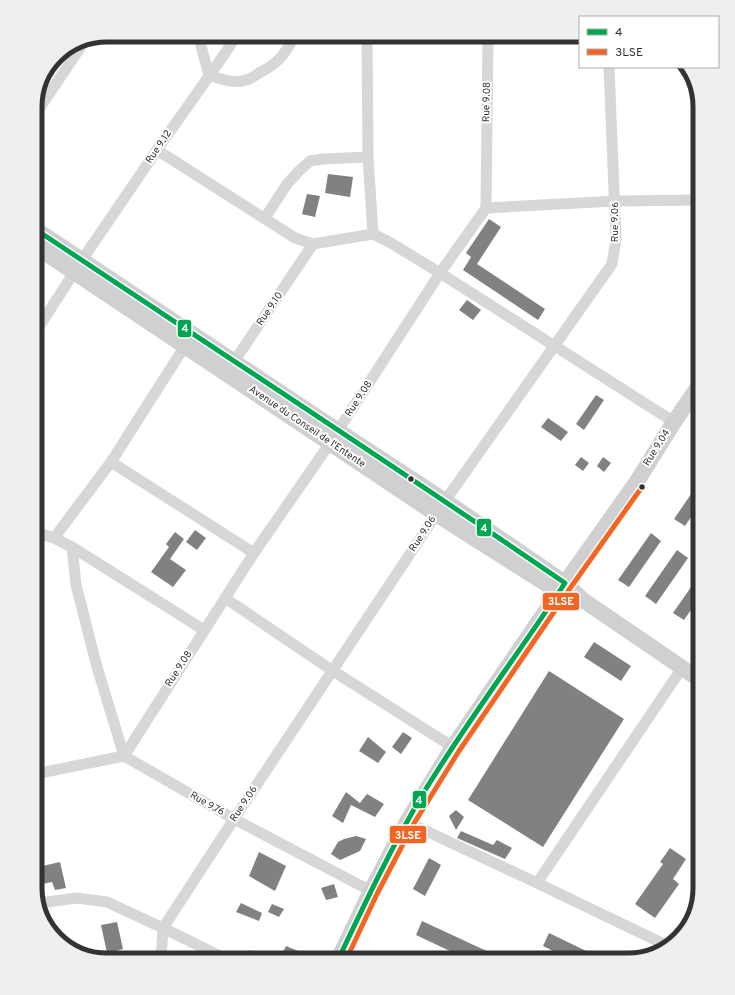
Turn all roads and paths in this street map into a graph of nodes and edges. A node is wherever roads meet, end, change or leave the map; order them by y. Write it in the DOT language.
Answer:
graph roads {
  1 [pos="200,42"];
  2 [pos="232,42"];
  3 [pos="292,42"];
  4 [pos="367,42"];
  5 [pos="488,42"];
  6 [pos="80,48"];
  7 [pos="609,68"];
  8 [pos="209,75"];
  9 [pos="42,105"];
  10 [pos="157,150"];
  11 [pos="368,157"];
  12 [pos="693,200"];
  13 [pos="615,201"];
  14 [pos="486,208"];
  15 [pos="265,218"];
  16 [pos="373,234"];
  17 [pos="42,236"];
  18 [pos="313,244"];
  19 [pos="42,249"];
  20 [pos="78,266"];
  21 [pos="440,273"];
  22 [pos="42,322"];
  23 [pos="188,340"];
  24 [pos="554,345"];
  25 [pos="230,368"];
  26 [pos="693,398"];
  27 [pos="674,422"];
  28 [pos="334,437"];
  29 [pos="111,462"];
  30 [pos="441,508"];
  31 [pos="42,534"];
  32 [pos="54,538"];
  33 [pos="72,547"];
  34 [pos="254,553"];
  35 [pos="562,587"];
  36 [pos="226,598"];
  37 [pos="204,630"];
  38 [pos="682,668"];
  39 [pos="333,671"];
  40 [pos="693,675"];
  41 [pos="453,747"];
  42 [pos="124,756"];
  43 [pos="42,773"];
  44 [pos="234,819"];
  45 [pos="407,822"];
  46 [pos="537,883"];
  47 [pos="371,891"];
  48 [pos="44,902"];
  49 [pos="163,928"];
  50 [pos="662,943"];
  51 [pos="161,953"];
  52 [pos="214,953"];
  53 [pos="341,953"];
  1 -- 8 [label="street"];
  2 -- 8 [label="street, Rue 9.12"];
  3 -- 8 [label="street"];
  4 -- 11 [label="street"];
  5 -- 14 [label="street, Rue 9.08"];
  6 -- 9 [label="street"];
  7 -- 13 [label="street, Rue 9.06"];
  8 -- 10 [label="street, Rue 9.12"];
  10 -- 15 [label="street"];
  10 -- 20 [label="street, Rue 9.12"];
  11 -- 15 [label="street"];
  11 -- 16 [label="street"];
  12 -- 13 [label="street"];
  13 -- 14 [label="street"];
  13 -- 24 [label="street, Rue 9.06"];
  14 -- 21 [label="street, Rue 9.08"];
  15 -- 18 [label="street"];
  16 -- 18 [label="street"];
  16 -- 21 [label="street"];
  17 -- 20 [label="street, Avenue du Conseil de l'Entente"];
  18 -- 25 [label="street, Rue 9.10"];
  19 -- 20 [label="street, Avenue du Conseil de l'Entente"];
  20 -- 22 [label="street, Rue 9.12"];
  20 -- 23 [label="street, Avenue du Conseil de l'Entente"];
  21 -- 24 [label="street"];
  21 -- 28 [label="street, Rue 9.08"];
  23 -- 25 [label="street, Avenue du Conseil de l'Entente"];
  23 -- 29 [label="street"];
  24 -- 27 [label="street"];
  24 -- 30 [label="street, Rue 9.06"];
  25 -- 28 [label="street, Avenue du Conseil de l'Entente"];
  26 -- 27 [label="street, Rue 9.04"];
  27 -- 35 [label="street, Rue 9.04"];
  28 -- 30 [label="street, Avenue du Conseil de l'Entente"];
  28 -- 34 [label="street, Rue 9.08"];
  29 -- 32 [label="street"];
  29 -- 34 [label="street"];
  30 -- 35 [label="street, Avenue du Conseil de l'Entente"];
  30 -- 39 [label="street, Rue 9.06"];
  31 -- 32 [label="street"];
  32 -- 33 [label="street"];
  33 -- 37 [label="street"];
  33 -- 42 [label="street"];
  34 -- 36 [label="street, Rue 9.08"];
  35 -- 38 [label="street, Avenue du Conseil de l'Entente"];
  35 -- 41 [label="street, Rue 9.04"];
  36 -- 37 [label="street, Rue 9.08"];
  36 -- 39 [label="street"];
  37 -- 42 [label="street, Rue 9.08"];
  38 -- 40 [label="street, Avenue du Conseil de l'Entente"];
  38 -- 46 [label="street"];
  39 -- 41 [label="street"];
  39 -- 44 [label="street, Rue 9.06"];
  41 -- 45 [label="street, Rue 9.04"];
  42 -- 43 [label="street"];
  42 -- 44 [label="street, Rue 9.76"];
  44 -- 47 [label="street, Rue 9.76"];
  44 -- 49 [label="street, Rue 9.06"];
  45 -- 46 [label="street"];
  45 -- 47 [label="street, Rue 9.04"];
  46 -- 50 [label="street"];
  47 -- 53 [label="street, Rue 9.04"];
  48 -- 49 [label="street"];
  49 -- 51 [label="street, Rue 9.06"];
  49 -- 52 [label="street"];
}
